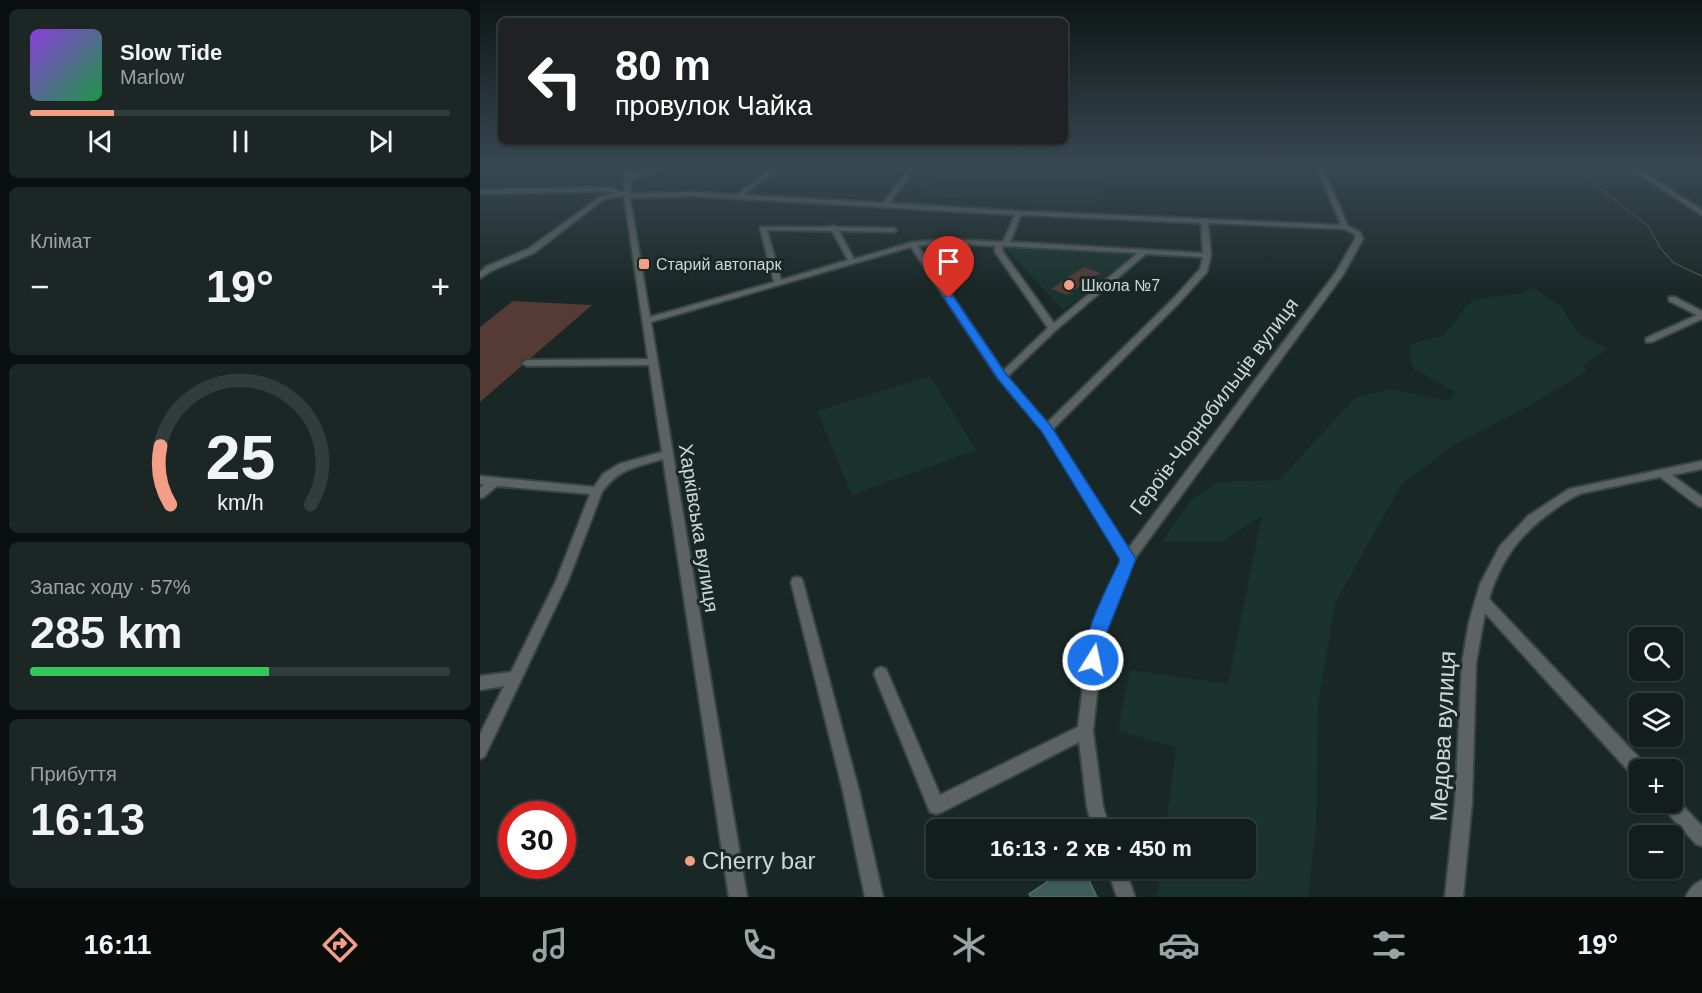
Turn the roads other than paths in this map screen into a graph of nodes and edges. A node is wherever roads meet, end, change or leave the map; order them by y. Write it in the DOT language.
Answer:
graph roads {
  1 [pos="590,207"];
  2 [pos="625,207"];
  3 [pos="916,207"];
  4 [pos="1337,207"];
  5 [pos="1020,213"];
  6 [pos="1204,221"];
  7 [pos="1345,226"];
  8 [pos="833,227"];
  9 [pos="894,230"];
  10 [pos="1002,243"];
  11 [pos="913,244"];
  12 [pos="1144,252"];
  13 [pos="1207,255"];
  14 [pos="852,261"];
  15 [pos="480,276"];
  16 [pos="778,284"];
  17 [pos="1672,299"];
  18 [pos="1702,315"];
  19 [pos="647,321"];
  20 [pos="1053,328"];
  21 [pos="1649,340"];
  22 [pos="652,362"];
  23 [pos="527,363"];
  24 [pos="1002,377"];
  25 [pos="1047,429"];
  26 [pos="667,454"];
  27 [pos="1702,465"];
  28 [pos="1662,473"];
  29 [pos="480,480"];
  30 [pos="494,482"];
  31 [pos="597,491"];
  32 [pos="480,494"];
  33 [pos="1702,503"];
  34 [pos="1128,559"];
  35 [pos="797,582"];
  36 [pos="1482,601"];
  37 [pos="881,674"];
  38 [pos="515,678"];
  39 [pos="480,683"];
  40 [pos="1085,731"];
  41 [pos="481,754"];
  42 [pos="1629,759"];
  43 [pos="1679,813"];
  44 [pos="1099,819"];
  45 [pos="1702,838"];
  46 [pos="1120,879"];
  47 [pos="1702,889"];
  48 [pos="738,897"];
  49 [pos="874,897"];
  50 [pos="1126,897"];
  51 [pos="1454,897"];
  52 [pos="1695,897"];
  1 -- 15 [label="street"];
  2 -- 19 [label="street, Харківська вулиця"];
  3 -- 5 [label="street"];
  4 -- 7 [label="street, Героїв-Чорнобильців вулиця"];
  5 -- 6 [label="street"];
  5 -- 10 [label="street"];
  6 -- 7 [label="street"];
  6 -- 13 [label="street"];
  7 -- 34 [label="street, Героїв-Чорнобильців вулиця"];
  8 -- 9 [label="street"];
  8 -- 14 [label="street"];
  8 -- 16 [label="street"];
  10 -- 11 [label="street"];
  10 -- 12 [label="street"];
  10 -- 20 [label="street"];
  11 -- 14 [label="street"];
  11 -- 24 [label="street"];
  12 -- 13 [label="street"];
  12 -- 20 [label="street"];
  13 -- 25 [label="street"];
  14 -- 16 [label="street"];
  16 -- 19 [label="street"];
  17 -- 18 [label="street"];
  18 -- 21 [label="street"];
  19 -- 22 [label="street, Харківська вулиця"];
  20 -- 24 [label="street"];
  22 -- 23 [label="street"];
  22 -- 26 [label="street, Харківська вулиця"];
  24 -- 25 [label="street"];
  25 -- 34 [label="street"];
  26 -- 31 [label="street"];
  26 -- 48 [label="street, Харківська вулиця"];
  27 -- 28 [label="street, Медова вулиця"];
  28 -- 33 [label="street"];
  28 -- 36 [label="street, Медова вулиця"];
  29 -- 30 [label="street"];
  30 -- 31 [label="street"];
  30 -- 32 [label="street"];
  31 -- 38 [label="street"];
  34 -- 40 [label="street, Героїв-Чорнобильців вулиця"];
  35 -- 49 [label="street"];
  36 -- 42 [label="street"];
  36 -- 51 [label="street, Медова вулиця"];
  37 -- 40 [label="street"];
  38 -- 39 [label="street"];
  38 -- 41 [label="street"];
  40 -- 44 [label="street, Героїв-Чорнобильців вулиця"];
  43 -- 45 [label="street"];
  46 -- 50 [label="street"];
  47 -- 52 [label="street"];
}
